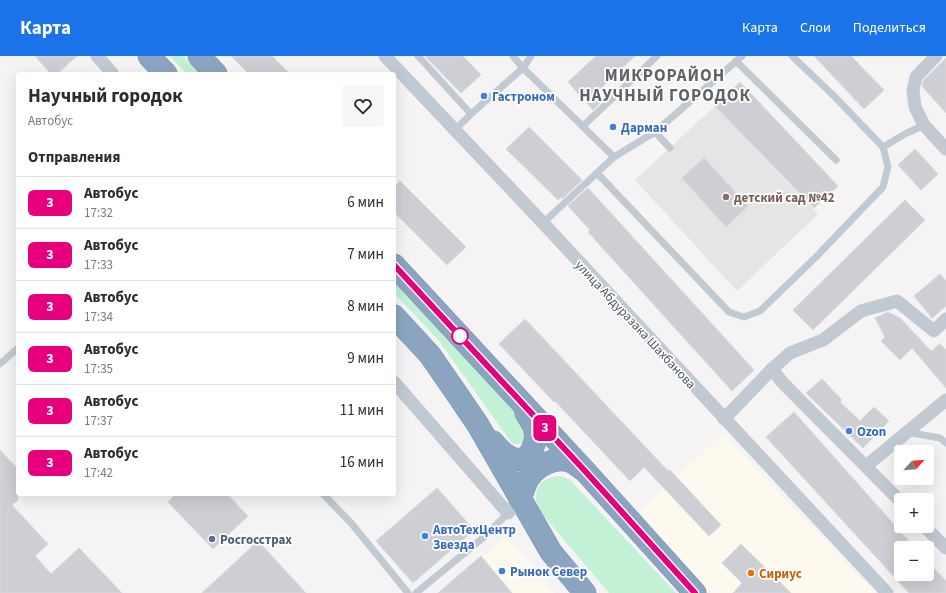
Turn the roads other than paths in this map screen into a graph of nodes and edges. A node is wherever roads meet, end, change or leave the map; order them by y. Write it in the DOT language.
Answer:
graph roads {
  1 [pos="97,56"];
  2 [pos="149,56"];
  3 [pos="199,56"];
  4 [pos="384,56"];
  5 [pos="418,56"];
  6 [pos="513,56"];
  7 [pos="530,56"];
  8 [pos="657,56"];
  9 [pos="792,56"];
  10 [pos="936,56"];
  11 [pos="739,58"];
  12 [pos="523,68"];
  13 [pos="112,72"];
  14 [pos="164,72"];
  15 [pos="214,72"];
  16 [pos="471,114"];
  17 [pos="924,124"];
  18 [pos="584,126"];
  19 [pos="454,131"];
  20 [pos="655,132"];
  21 [pos="883,147"];
  22 [pos="670,148"];
  23 [pos="946,149"];
  24 [pos="614,157"];
  25 [pos="836,160"];
  26 [pos="597,173"];
  27 [pos="543,223"];
  28 [pos="396,267"];
  29 [pos="396,318"];
  30 [pos="946,319"];
  31 [pos="16,350"];
  32 [pos="0,364"];
  33 [pos="772,369"];
  34 [pos="396,384"];
  35 [pos="519,400"];
  36 [pos="946,400"];
  37 [pos="724,419"];
  38 [pos="478,425"];
  39 [pos="906,432"];
  40 [pos="946,443"];
  41 [pos="866,466"];
  42 [pos="585,471"];
  43 [pos="894,495"];
  44 [pos="325,496"];
  45 [pos="514,506"];
  46 [pos="931,533"];
  47 [pos="946,548"];
  48 [pos="408,593"];
  49 [pos="416,593"];
  50 [pos="585,593"];
  51 [pos="695,593"];
  52 [pos="887,593"];
  1 -- 13 [label="street"];
  2 -- 14 [label="highway"];
  3 -- 15 [label="highway"];
  4 -- 19 [label="street, улица Абдуразака Шахбанова"];
  5 -- 16 [label="lane"];
  6 -- 12 [label="lane"];
  7 -- 12 [label="lane"];
  8 -- 18 [label="lane"];
  9 -- 21 [label="lane"];
  10 -- 17 [label="street"];
  11 -- 20 [label="lane"];
  11 -- 25 [label="lane"];
  12 -- 16 [label="lane"];
  12 -- 18 [label="lane"];
  16 -- 19 [label="lane"];
  17 -- 21 [label="lane"];
  17 -- 23 [label="street"];
  18 -- 24 [label="lane"];
  19 -- 27 [label="street, улица Абдуразака Шахбанова"];
  20 -- 22 [label="lane"];
  20 -- 24 [label="lane"];
  21 -- 26 [label="lane"];
  24 -- 26 [label="lane"];
  26 -- 27 [label="lane"];
  27 -- 37 [label="street, улица Абдуразака Шахбанова"];
  28 -- 35 [label="highway"];
  29 -- 38 [label="highway"];
  30 -- 33 [label="street"];
  31 -- 32 [label="lane"];
  33 -- 37 [label="street"];
  33 -- 41 [label="street"];
  34 -- 45 [label="street"];
  35 -- 38 [label="highway"];
  35 -- 42 [label="highway"];
  36 -- 39 [label="street"];
  37 -- 52 [label="street, улица Абдуразака Шахбанова"];
  38 -- 45 [label="highway"];
  39 -- 40 [label="lane"];
  39 -- 41 [label="street"];
  41 -- 43 [label="street"];
  42 -- 45 [label="highway"];
  42 -- 51 [label="highway"];
  44 -- 48 [label="lane"];
  45 -- 49 [label="lane"];
  45 -- 50 [label="highway"];
  46 -- 47 [label="street"];
}
